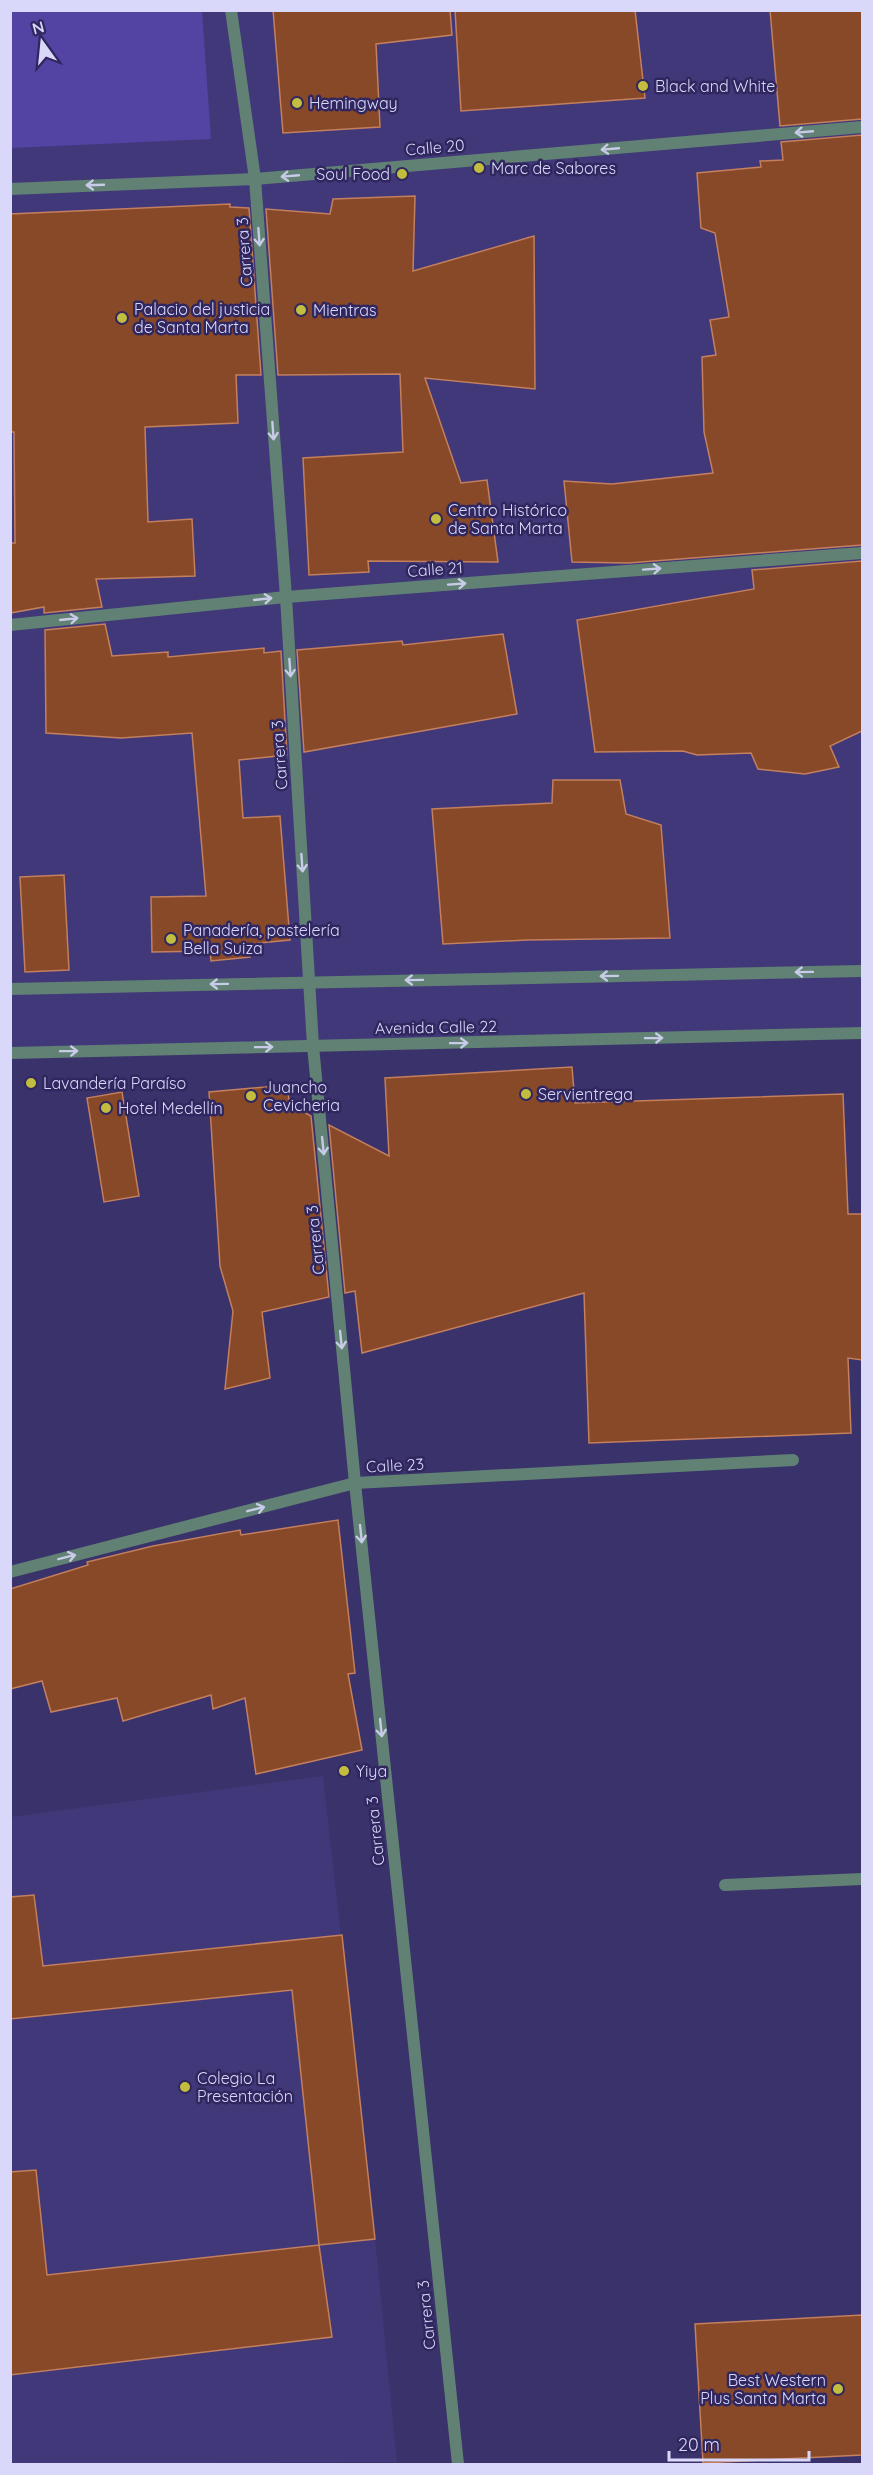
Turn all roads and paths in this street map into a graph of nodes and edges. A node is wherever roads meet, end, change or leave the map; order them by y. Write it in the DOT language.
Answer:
graph roads {
  1 [pos="231,10"];
  2 [pos="862,127"];
  3 [pos="255,179"];
  4 [pos="10,189"];
  5 [pos="862,553"];
  6 [pos="286,597"];
  7 [pos="10,625"];
  8 [pos="862,971"];
  9 [pos="309,982"];
  10 [pos="10,988"];
  11 [pos="862,1033"];
  12 [pos="313,1046"];
  13 [pos="10,1053"];
  14 [pos="793,1460"];
  15 [pos="355,1483"];
  16 [pos="10,1572"];
  17 [pos="862,1879"];
  18 [pos="725,1885"];
  19 [pos="458,2464"];
  1 -- 3 [label="street, Carrera 3"];
  2 -- 3 [label="street, Calle 20, one-way"];
  3 -- 4 [label="street, Calle 20, one-way"];
  3 -- 6 [label="street, Carrera 3, one-way"];
  6 -- 5 [label="street, Calle 21, one-way"];
  7 -- 6 [label="street, Calle 21, one-way"];
  6 -- 9 [label="street, Carrera 3, one-way"];
  8 -- 9 [label="street, one-way"];
  9 -- 10 [label="street, one-way"];
  9 -- 12 [label="street, Carrera 3"];
  12 -- 11 [label="street, Avenida Calle 22, one-way"];
  13 -- 12 [label="street, Avenida Calle 22, one-way"];
  12 -- 15 [label="street, Carrera 3, one-way"];
  14 -- 15 [label="street, Calle 23"];
  16 -- 15 [label="street, Calle 23, one-way"];
  15 -- 19 [label="street, Carrera 3, one-way"];
  17 -- 18 [label="street"];
}
